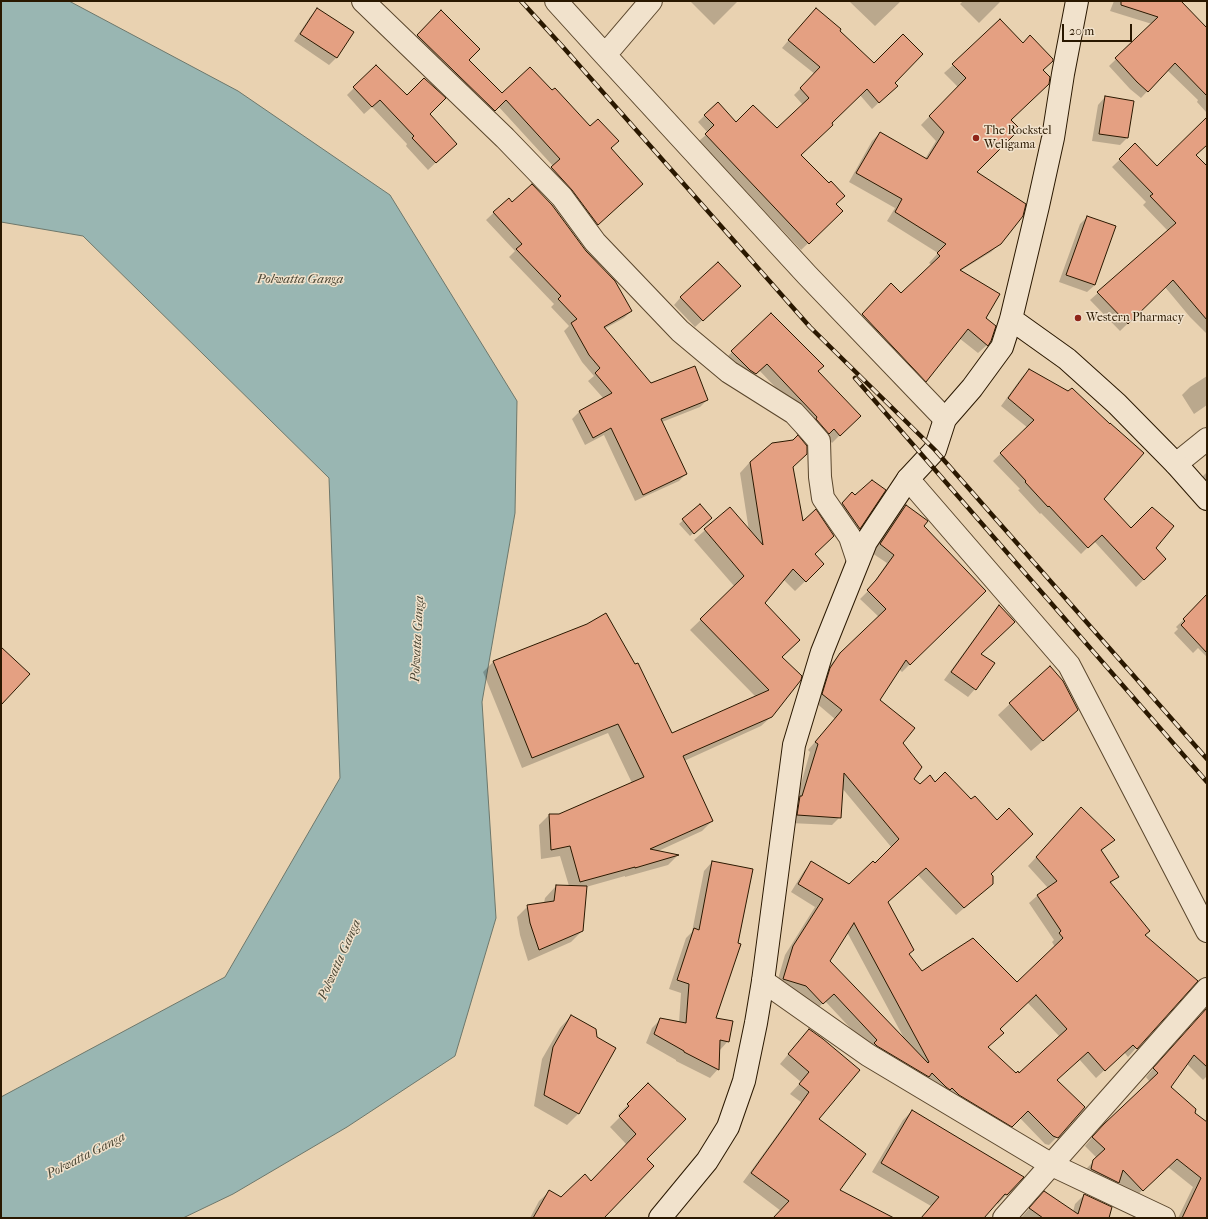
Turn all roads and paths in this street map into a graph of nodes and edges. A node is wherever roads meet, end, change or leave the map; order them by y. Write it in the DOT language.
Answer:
graph roads {
  1 [pos="363,1"];
  2 [pos="556,1"];
  3 [pos="651,1"];
  4 [pos="1077,1"];
  5 [pos="605,55"];
  6 [pos="1010,319"];
  7 [pos="945,419"];
  8 [pos="1207,439"];
  9 [pos="1176,464"];
  10 [pos="908,479"];
  11 [pos="1207,499"];
  12 [pos="858,561"];
  13 [pos="1207,931"];
  14 [pos="763,982"];
  15 [pos="1207,989"];
  16 [pos="1052,1165"];
  17 [pos="660,1218"];
  18 [pos="1004,1218"];
  19 [pos="1164,1218"];
  1 -- 12 [label="street"];
  2 -- 5 [label="street"];
  3 -- 5 [label="street"];
  4 -- 6 [label="street"];
  5 -- 7 [label="street"];
  6 -- 7 [label="street"];
  6 -- 9 [label="street"];
  7 -- 10 [label="street"];
  8 -- 9 [label="street"];
  9 -- 11 [label="street"];
  10 -- 12 [label="street"];
  10 -- 13 [label="street"];
  12 -- 14 [label="street"];
  14 -- 16 [label="street"];
  14 -- 17 [label="street"];
  15 -- 16 [label="street"];
  16 -- 18 [label="street"];
  16 -- 19 [label="street"];
}
